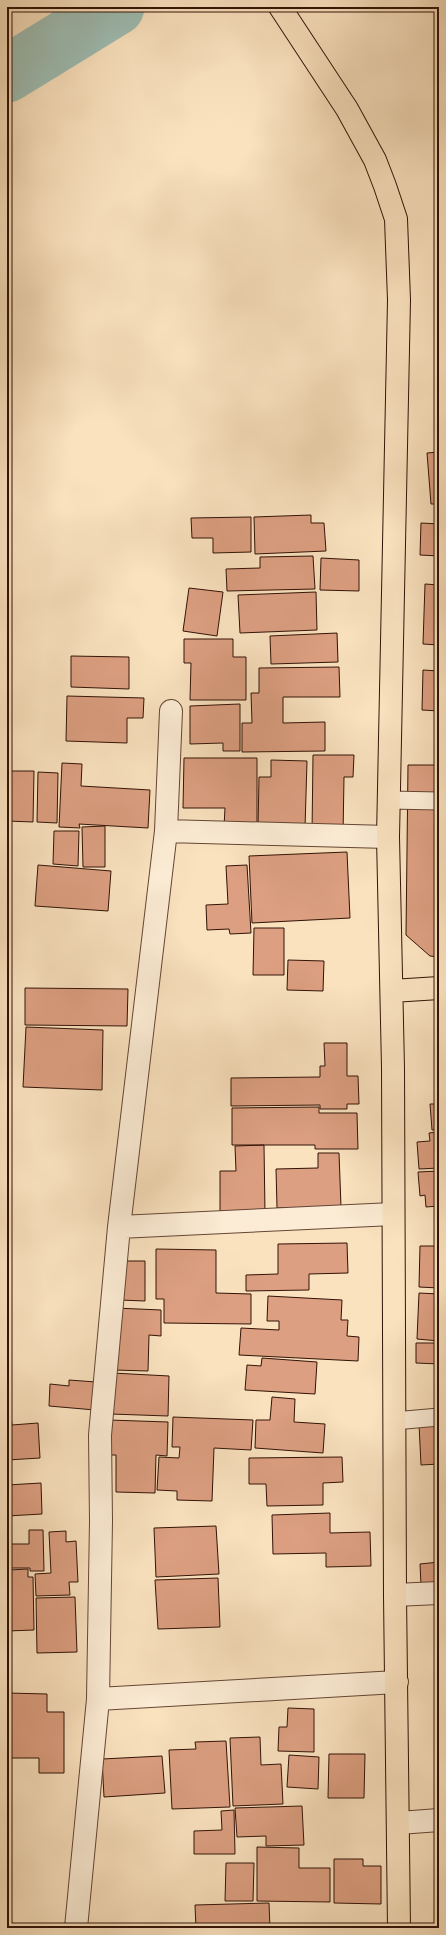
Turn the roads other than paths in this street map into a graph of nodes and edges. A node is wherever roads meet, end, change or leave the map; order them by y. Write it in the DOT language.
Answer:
graph roads {
  1 [pos="280,7"];
  2 [pos="171,711"];
  3 [pos="389,800"];
  4 [pos="439,801"];
  5 [pos="166,831"];
  6 [pos="388,838"];
  7 [pos="439,988"];
  8 [pos="392,991"];
  9 [pos="393,1214"];
  10 [pos="119,1228"];
  11 [pos="439,1417"];
  12 [pos="394,1421"];
  13 [pos="439,1593"];
  14 [pos="395,1595"];
  15 [pos="397,1682"];
  16 [pos="98,1699"];
  17 [pos="439,1820"];
  18 [pos="399,1823"];
  19 [pos="76,1928"];
  20 [pos="399,1928"];
  1 -- 3 [label="highway"];
  2 -- 5 [label="street"];
  3 -- 4 [label="lane"];
  3 -- 6 [label="highway"];
  5 -- 6 [label="street"];
  5 -- 10 [label="street"];
  6 -- 8 [label="highway"];
  7 -- 8 [label="highway"];
  8 -- 9 [label="highway"];
  9 -- 10 [label="street"];
  9 -- 12 [label="highway"];
  10 -- 16 [label="street"];
  11 -- 12 [label="lane"];
  12 -- 14 [label="highway"];
  13 -- 14 [label="street"];
  14 -- 15 [label="highway"];
  15 -- 16 [label="street"];
  15 -- 18 [label="highway"];
  16 -- 19 [label="street"];
  17 -- 18 [label="street"];
  18 -- 20 [label="highway"];
}
